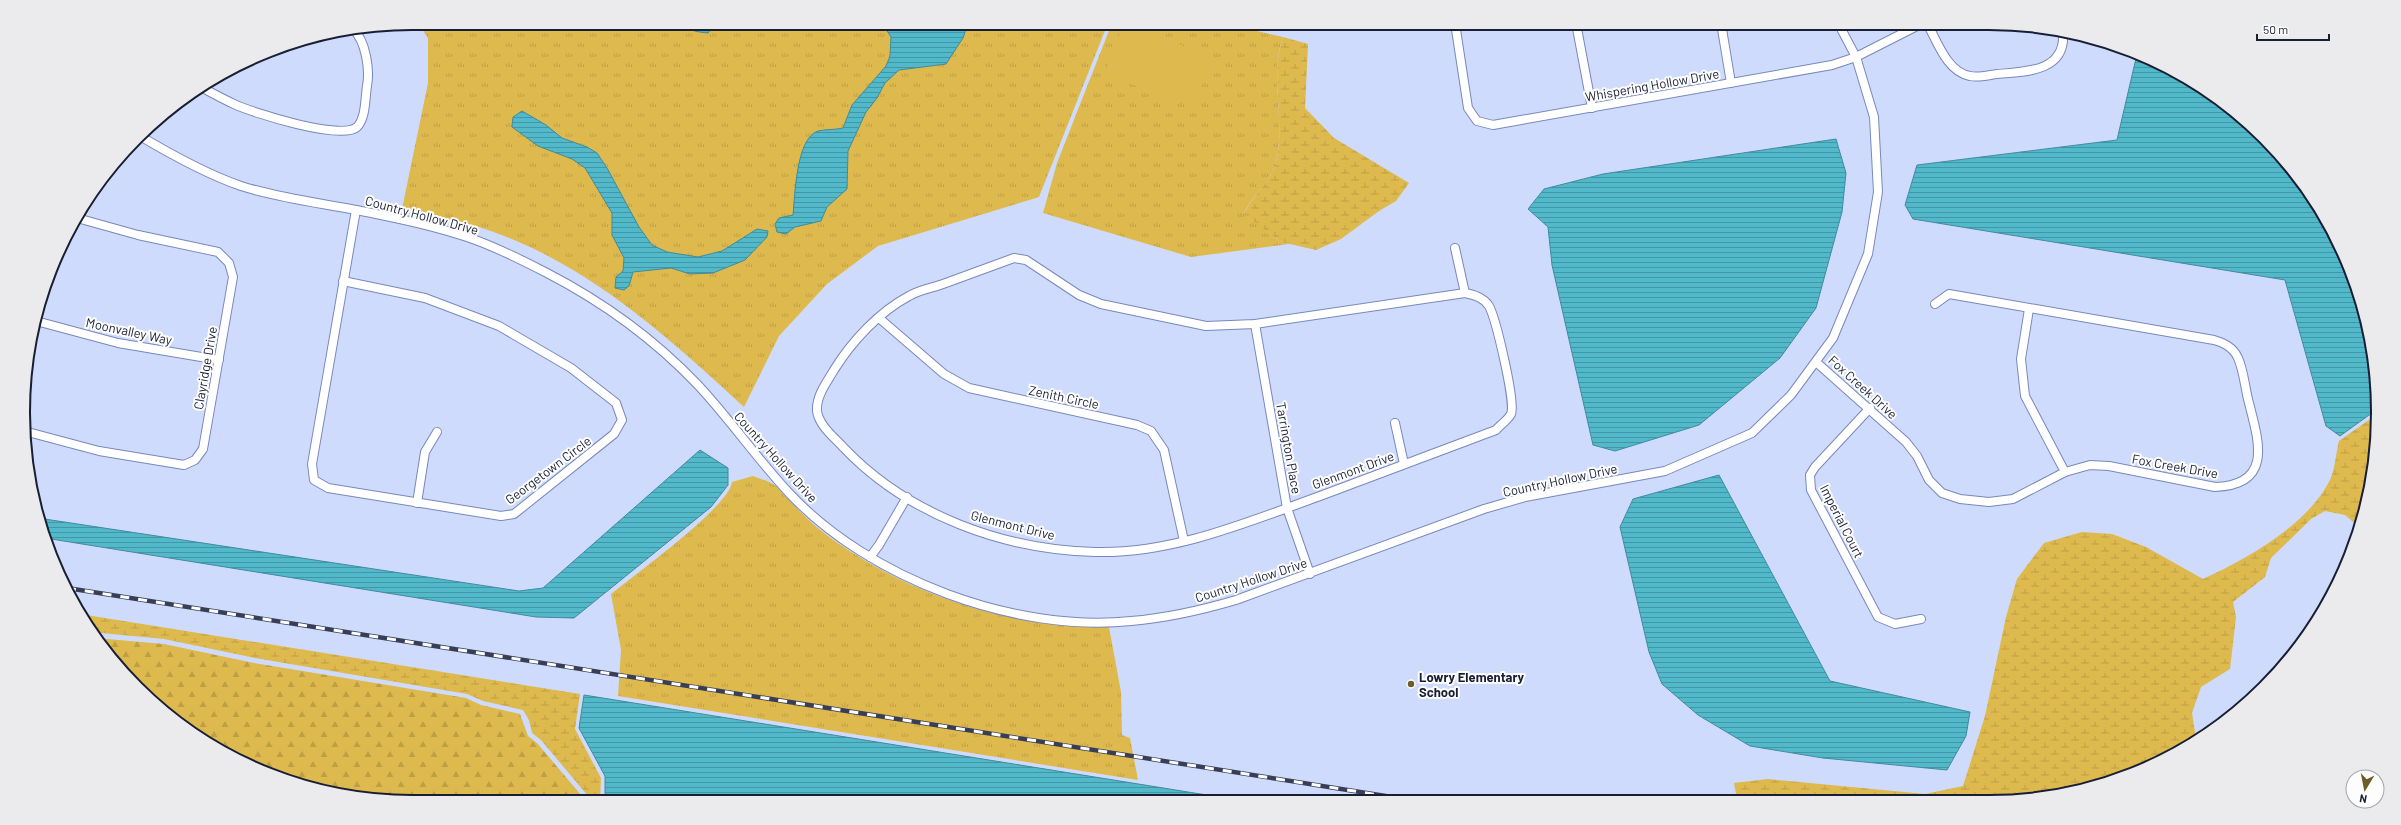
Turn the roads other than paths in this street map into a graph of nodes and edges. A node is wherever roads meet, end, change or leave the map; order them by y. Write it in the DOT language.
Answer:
graph roads {
  1 [pos="1456,30"];
  2 [pos="1577,30"];
  3 [pos="1722,30"];
  4 [pos="1842,30"];
  5 [pos="1909,30"];
  6 [pos="1931,30"];
  7 [pos="357,34"];
  8 [pos="2062,37"];
  9 [pos="1856,57"];
  10 [pos="1731,83"];
  11 [pos="207,90"];
  12 [pos="1592,108"];
  13 [pos="145,139"];
  14 [pos="356,210"];
  15 [pos="82,219"];
  16 [pos="1455,248"];
  17 [pos="343,281"];
  18 [pos="1465,293"];
  19 [pos="1935,304"];
  20 [pos="2029,309"];
  21 [pos="879,318"];
  22 [pos="41,322"];
  23 [pos="1255,324"];
  24 [pos="219,360"];
  25 [pos="1816,362"];
  26 [pos="1870,408"];
  27 [pos="1394,422"];
  28 [pos="437,432"];
  29 [pos="31,433"];
  30 [pos="1404,464"];
  31 [pos="2065,472"];
  32 [pos="907,497"];
  33 [pos="417,503"];
  34 [pos="1287,508"];
  35 [pos="1184,541"];
  36 [pos="870,557"];
  37 [pos="1310,574"];
  38 [pos="1920,619"];
  1 -- 12 [label="street, Whispering Hollow Drive"];
  2 -- 12 [label="street"];
  3 -- 10 [label="street"];
  4 -- 9 [label="street, Country Hollow Drive"];
  5 -- 9 [label="street, Whispering Hollow Drive"];
  6 -- 8 [label="street"];
  7 -- 11 [label="street"];
  9 -- 10 [label="street, Whispering Hollow Drive"];
  9 -- 25 [label="street, Country Hollow Drive"];
  10 -- 12 [label="street, Whispering Hollow Drive"];
  13 -- 14 [label="street, Country Hollow Drive"];
  14 -- 17 [label="street, Georgetown Circle"];
  14 -- 36 [label="street, Country Hollow Drive"];
  15 -- 24 [label="street, Clayridge Drive"];
  16 -- 18 [label="street"];
  17 -- 33 [label="street, Georgetown Circle"];
  17 -- 33 [label="street, Georgetown Circle"];
  18 -- 23 [label="street, Glenmont Drive"];
  18 -- 30 [label="street, Glenmont Drive"];
  19 -- 20 [label="street, Fox Creek Drive"];
  20 -- 31 [label="street"];
  20 -- 31 [label="street, Fox Creek Drive"];
  21 -- 23 [label="street, Glenmont Drive"];
  21 -- 32 [label="street, Glenmont Drive"];
  21 -- 35 [label="street, Zenith Circle"];
  22 -- 24 [label="street, Moonvalley Way"];
  23 -- 34 [label="street, Tarrington Place"];
  24 -- 29 [label="street, Clayridge Drive"];
  25 -- 26 [label="street, Fox Creek Drive"];
  25 -- 37 [label="street, Country Hollow Drive"];
  26 -- 31 [label="street, Fox Creek Drive"];
  26 -- 38 [label="street, Imperial Court"];
  27 -- 30 [label="street"];
  28 -- 33 [label="street"];
  30 -- 34 [label="street, Glenmont Drive"];
  32 -- 35 [label="street, Glenmont Drive"];
  32 -- 36 [label="street"];
  34 -- 35 [label="street, Glenmont Drive"];
  34 -- 37 [label="street, Tarrington Place"];
  36 -- 37 [label="street, Country Hollow Drive"];
}
